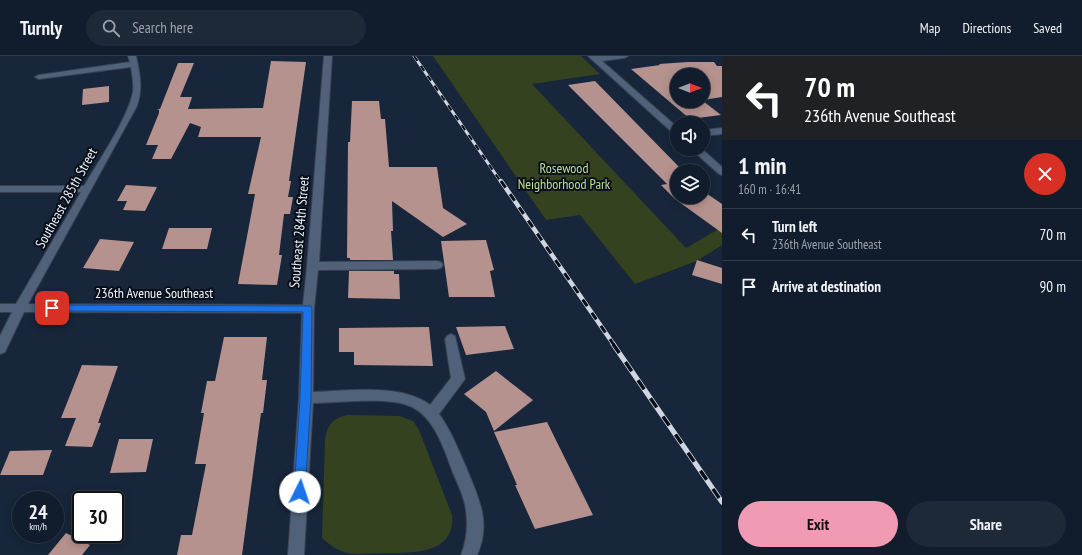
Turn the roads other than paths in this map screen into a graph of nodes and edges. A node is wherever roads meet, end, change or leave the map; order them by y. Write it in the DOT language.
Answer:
graph roads {
  1 [pos="328,56"];
  2 [pos="624,56"];
  3 [pos="594,57"];
  4 [pos="133,60"];
  5 [pos="39,77"];
  6 [pos="670,126"];
  7 [pos="722,131"];
  8 [pos="710,132"];
  9 [pos="704,156"];
  10 [pos="722,172"];
  11 [pos="0,189"];
  12 [pos="87,189"];
  13 [pos="437,265"];
  14 [pos="313,266"];
  15 [pos="0,308"];
  16 [pos="20,308"];
  17 [pos="308,309"];
  18 [pos="451,339"];
  19 [pos="0,349"];
  20 [pos="306,398"];
  21 [pos="431,415"];
  22 [pos="296,555"];
  23 [pos="469,555"];
  1 -- 14 [label="street, Southeast 284th Street"];
  2 -- 3 [label="street"];
  3 -- 6 [label="street"];
  4 -- 5 [label="street"];
  4 -- 12 [label="street, Southeast 285th Street"];
  7 -- 8 [label="street"];
  9 -- 10 [label="street"];
  11 -- 12 [label="street"];
  12 -- 16 [label="street, Southeast 285th Street"];
  13 -- 14 [label="street"];
  14 -- 17 [label="street, Southeast 284th Street"];
  15 -- 16 [label="street, 236th Avenue Southeast"];
  16 -- 17 [label="street, 236th Avenue Southeast"];
  16 -- 19 [label="street, Southeast 285th Street"];
  17 -- 20 [label="street, Southeast 284th Street"];
  18 -- 21 [label="street"];
  20 -- 21 [label="street"];
  20 -- 22 [label="street, Southeast 284th Street"];
  21 -- 23 [label="street"];
}
